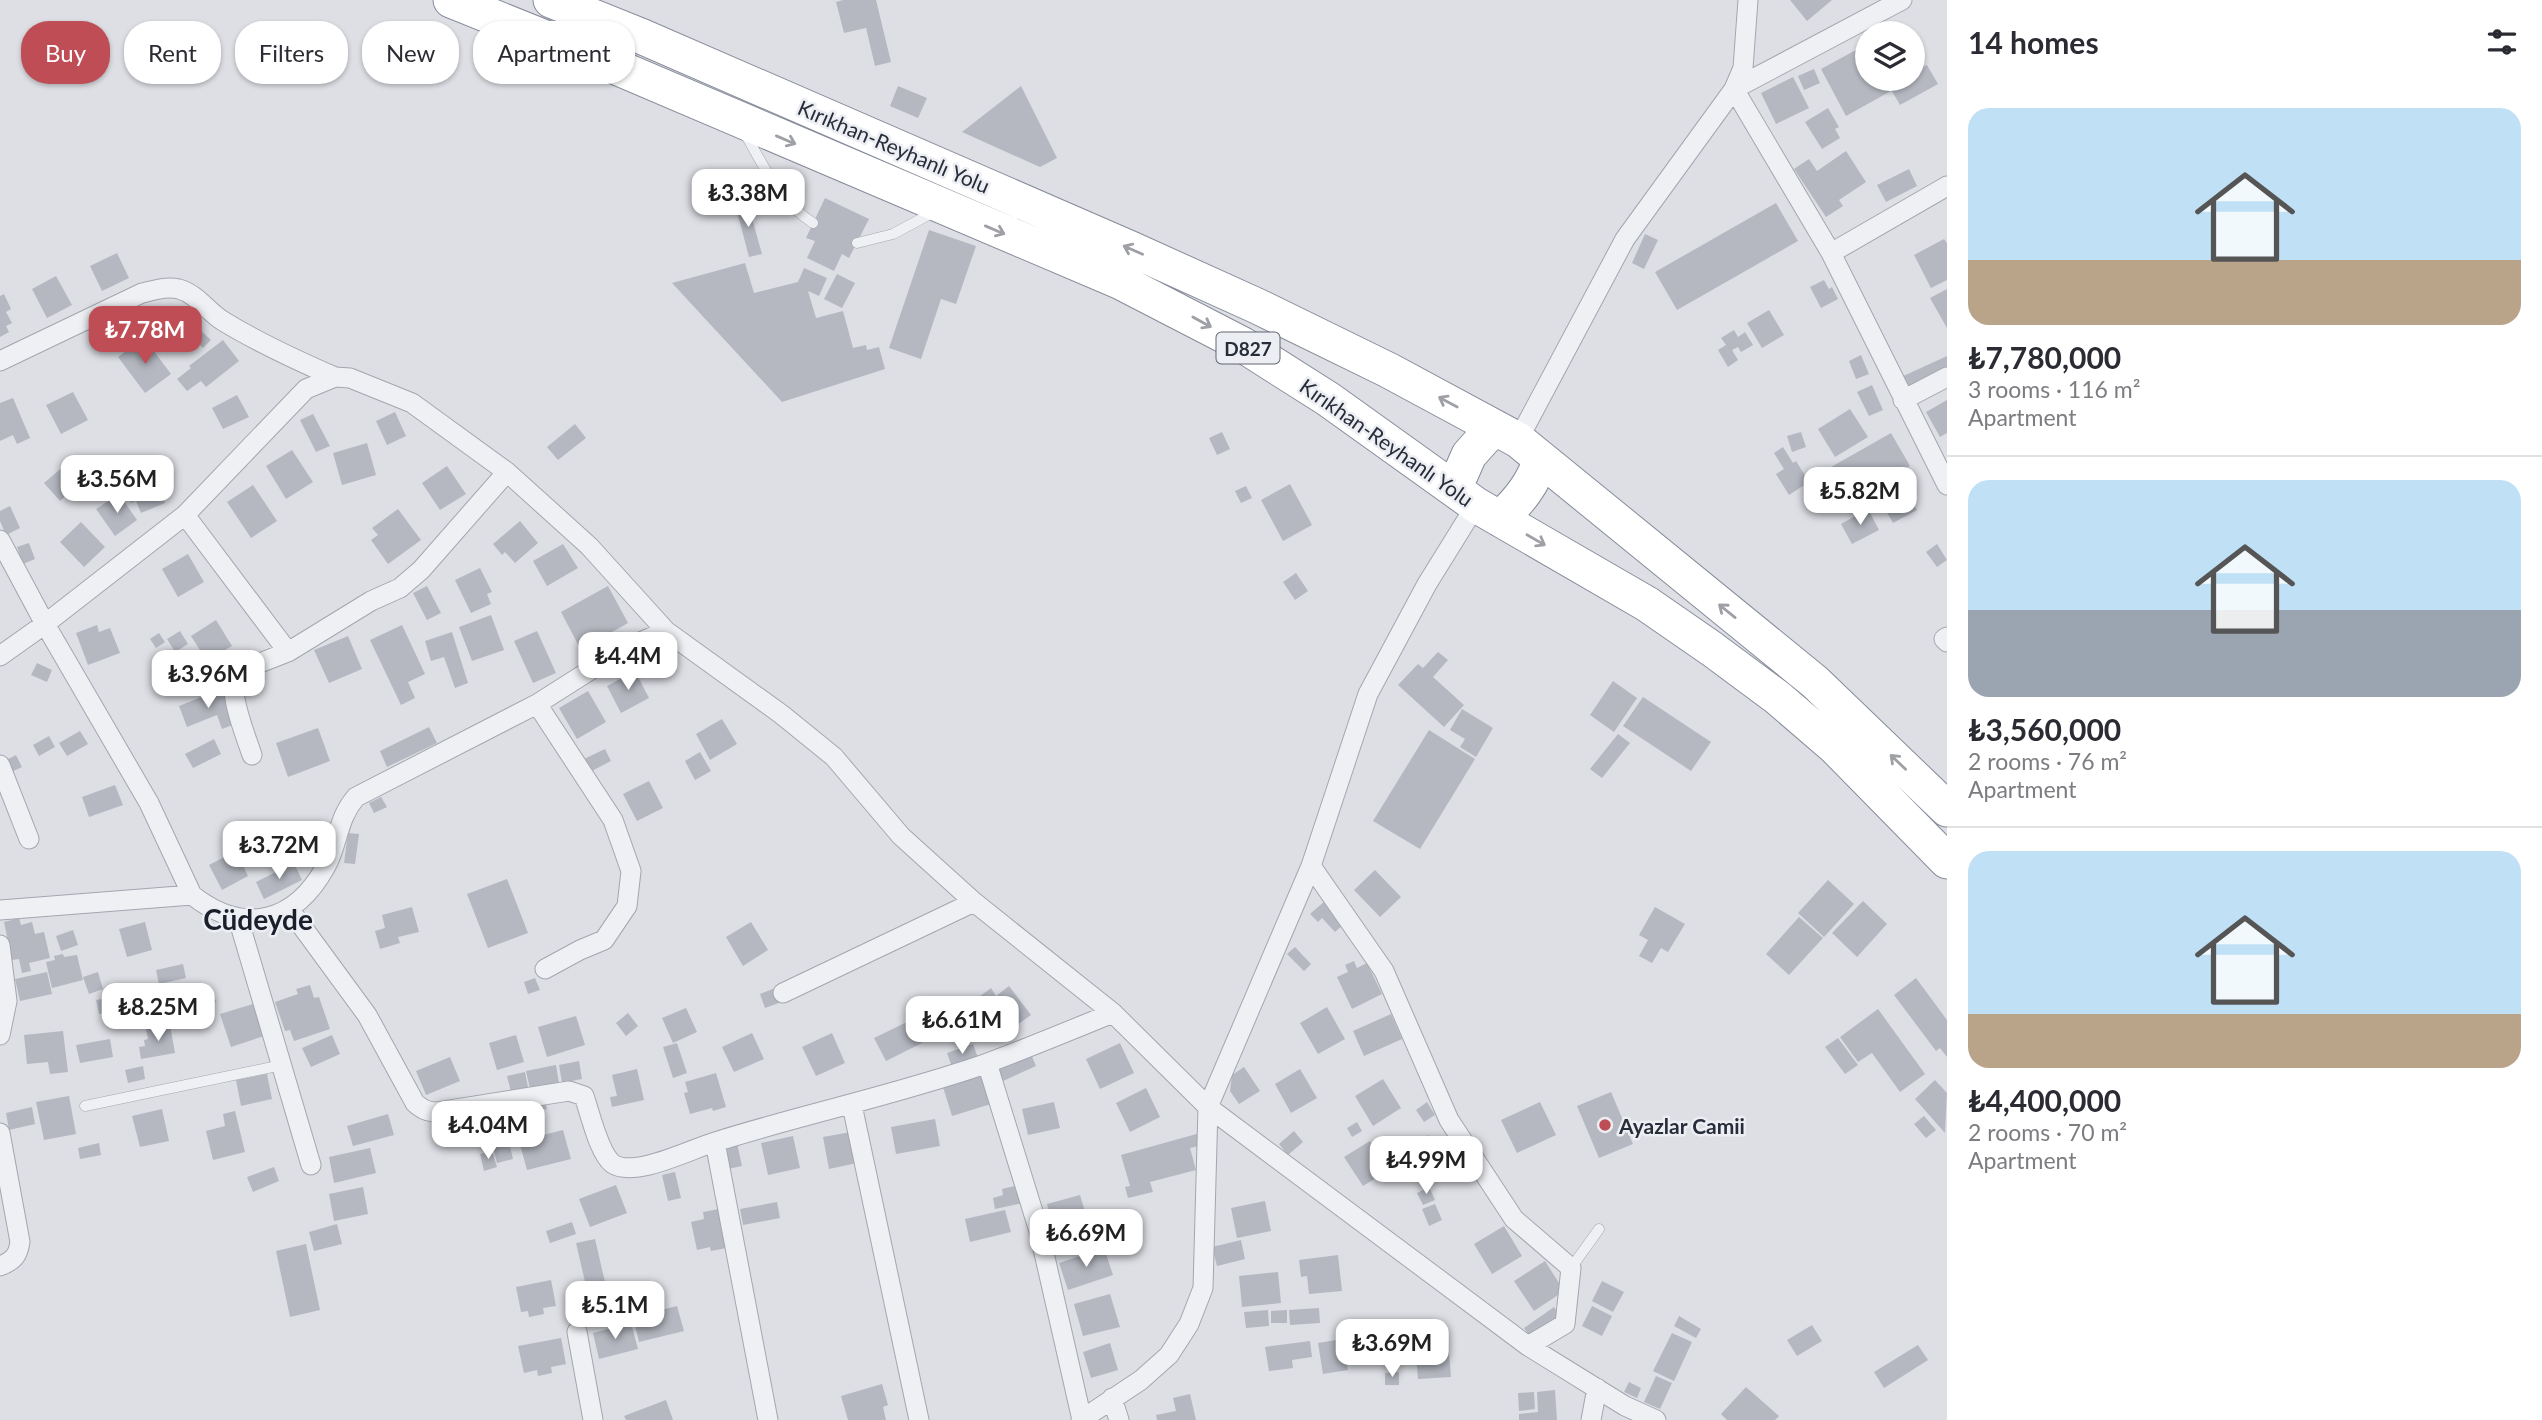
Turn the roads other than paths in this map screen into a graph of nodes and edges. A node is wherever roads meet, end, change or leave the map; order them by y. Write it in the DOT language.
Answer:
graph roads {
  1 [pos="451,0"];
  2 [pos="551,0"];
  3 [pos="1748,0"];
  4 [pos="1902,0"];
  5 [pos="1734,89"];
  6 [pos="721,112"];
  7 [pos="1947,186"];
  8 [pos="942,207"];
  9 [pos="813,223"];
  10 [pos="857,243"];
  11 [pos="1831,253"];
  12 [pos="0,361"];
  13 [pos="335,377"];
  14 [pos="1947,377"];
  15 [pos="1903,400"];
  16 [pos="1518,442"];
  17 [pos="507,472"];
  18 [pos="1947,485"];
  19 [pos="1477,504"];
  20 [pos="185,515"];
  21 [pos="0,540"];
  22 [pos="45,624"];
  23 [pos="666,631"];
  24 [pos="288,652"];
  25 [pos="0,656"];
  26 [pos="537,704"];
  27 [pos="252,755"];
  28 [pos="0,765"];
  29 [pos="1947,809"];
  30 [pos="29,839"];
  31 [pos="1947,861"];
  32 [pos="1311,866"];
  33 [pos="192,895"];
  34 [pos="974,902"];
  35 [pos="0,910"];
  36 [pos="289,910"];
  37 [pos="238,918"];
  38 [pos="0,945"];
  39 [pos="545,969"];
  40 [pos="783,993"];
  41 [pos="1113,1013"];
  42 [pos="0,1035"];
  43 [pos="987,1063"];
  44 [pos="282,1065"];
  45 [pos="852,1105"];
  46 [pos="85,1106"];
  47 [pos="1208,1107"];
  48 [pos="0,1133"];
  49 [pos="715,1142"];
  50 [pos="311,1165"];
  51 [pos="1599,1228"];
  52 [pos="0,1266"];
  53 [pos="1571,1268"];
  54 [pos="577,1332"];
  55 [pos="1528,1346"];
  56 [pos="1597,1388"];
  57 [pos="1112,1398"];
  58 [pos="593,1420"];
  59 [pos="768,1420"];
  60 [pos="919,1420"];
  61 [pos="1082,1420"];
  62 [pos="1119,1420"];
  63 [pos="1591,1420"];
  64 [pos="1656,1420"];
  1 -- 6 [label="highway, Kırıkhan-Reyhanlı Yolu / D827"];
  16 -- 2 [label="highway, Kırıkhan-Reyhanlı Yolu / D827, one-way"];
  3 -- 5 [label="street"];
  4 -- 5 [label="street"];
  5 -- 11 [label="street"];
  5 -- 16 [label="street"];
  6 -- 8 [label="highway, Kırıkhan-Reyhanlı Yolu / D827, one-way"];
  6 -- 9 [label="lane"];
  7 -- 11 [label="street"];
  8 -- 10 [label="lane"];
  8 -- 19 [label="highway, Kırıkhan-Reyhanlı Yolu / D827, one-way"];
  11 -- 15 [label="street"];
  12 -- 13 [label="street"];
  13 -- 17 [label="street"];
  13 -- 20 [label="street"];
  14 -- 15 [label="street"];
  15 -- 18 [label="street"];
  16 -- 19 [label="highway"];
  16 -- 19 [label="highway"];
  29 -- 16 [label="highway, Kırıkhan-Reyhanlı Yolu / D827, one-way"];
  17 -- 23 [label="street"];
  17 -- 24 [label="street"];
  19 -- 31 [label="highway, Kırıkhan-Reyhanlı Yolu / D827, one-way"];
  19 -- 32 [label="street"];
  20 -- 22 [label="street"];
  20 -- 24 [label="street"];
  21 -- 22 [label="street"];
  22 -- 25 [label="street"];
  22 -- 33 [label="street"];
  23 -- 26 [label="street"];
  23 -- 34 [label="street"];
  24 -- 27 [label="street"];
  26 -- 36 [label="street"];
  26 -- 39 [label="street"];
  28 -- 30 [label="street"];
  32 -- 47 [label="street"];
  32 -- 53 [label="street"];
  33 -- 35 [label="street"];
  33 -- 37 [label="street"];
  34 -- 40 [label="street"];
  34 -- 41 [label="street"];
  36 -- 37 [label="street"];
  36 -- 49 [label="street"];
  37 -- 44 [label="street"];
  38 -- 42 [label="street"];
  41 -- 43 [label="street"];
  41 -- 47 [label="street"];
  43 -- 45 [label="street"];
  43 -- 61 [label="street"];
  44 -- 46 [label="lane"];
  44 -- 50 [label="street"];
  45 -- 49 [label="street"];
  45 -- 60 [label="street"];
  47 -- 55 [label="street"];
  47 -- 57 [label="street"];
  48 -- 52 [label="street"];
  49 -- 59 [label="street"];
  51 -- 53 [label="lane"];
  53 -- 55 [label="street"];
  54 -- 58 [label="street"];
  55 -- 56 [label="street"];
  56 -- 63 [label="street"];
  56 -- 64 [label="street"];
  57 -- 61 [label="street"];
  57 -- 62 [label="street"];
}
